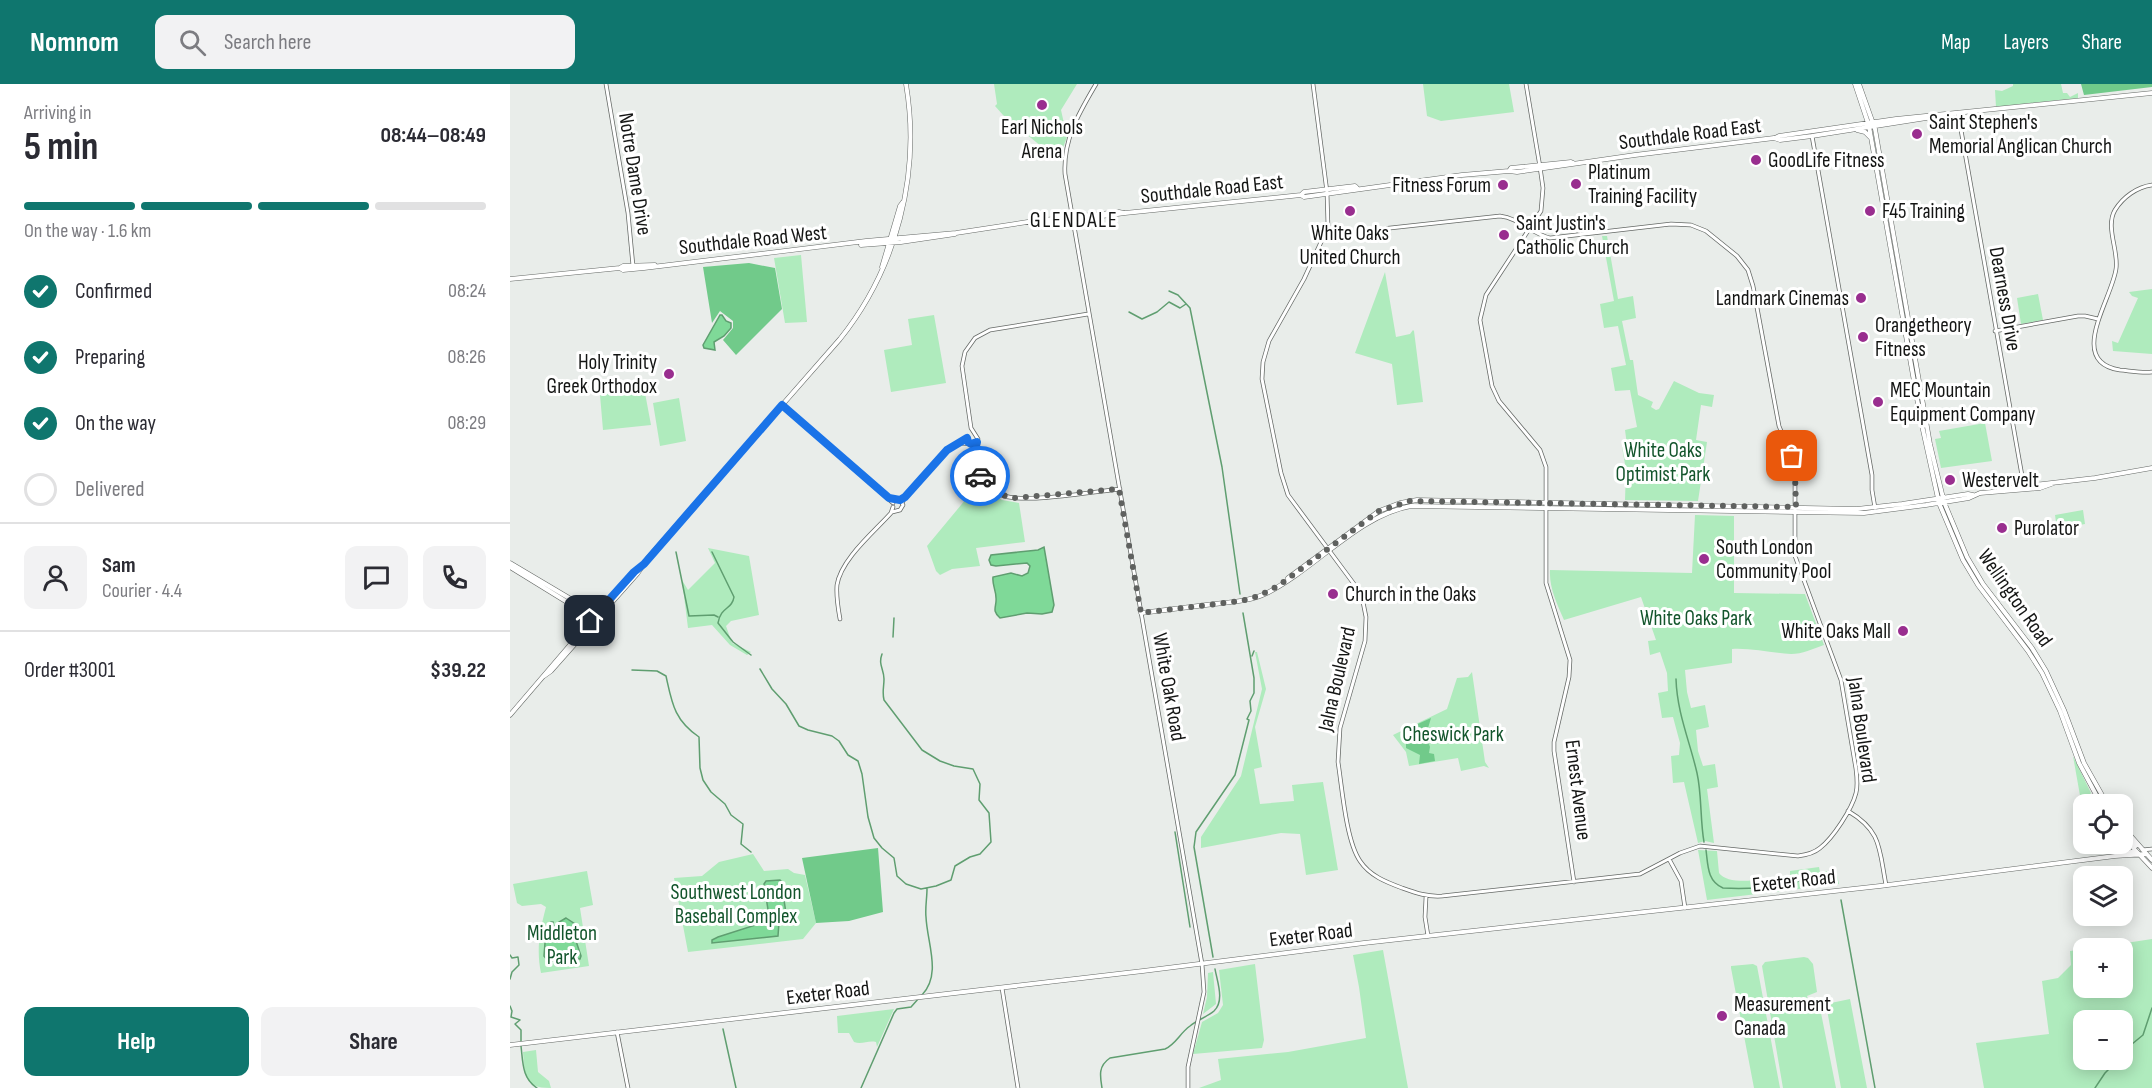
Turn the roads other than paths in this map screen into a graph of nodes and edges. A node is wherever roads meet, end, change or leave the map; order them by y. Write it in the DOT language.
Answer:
graph roads {
  1 [pos="606,84"];
  2 [pos="906,84"];
  3 [pos="1096,84"];
  4 [pos="1313,84"];
  5 [pos="1526,84"];
  6 [pos="1854,84"];
  7 [pos="1859,84"];
  8 [pos="2152,93"];
  9 [pos="1867,113"];
  10 [pos="1958,113"];
  11 [pos="1888,120"];
  12 [pos="1871,124"];
  13 [pos="1857,125"];
  14 [pos="1853,130"];
  15 [pos="1812,134"];
  16 [pos="1871,139"];
  17 [pos="1540,167"];
  18 [pos="2152,185"];
  19 [pos="1327,192"];
  20 [pos="1885,200"];
  21 [pos="1073,219"];
  22 [pos="1529,230"];
  23 [pos="1326,235"];
  24 [pos="892,241"];
  25 [pos="633,267"];
  26 [pos="510,279"];
  27 [pos="1089,314"];
  28 [pos="2098,319"];
  29 [pos="1995,331"];
  30 [pos="2152,372"];
  31 [pos="782,405"];
  32 [pos="971,428"];
  33 [pos="976,435"];
  34 [pos="968,436"];
  35 [pos="977,442"];
  36 [pos="970,443"];
  37 [pos="959,444"];
  38 [pos="975,450"];
  39 [pos="2152,468"];
  40 [pos="2024,488"];
  41 [pos="1119,489"];
  42 [pos="1941,500"];
  43 [pos="897,504"];
  44 [pos="1547,505"];
  45 [pos="1795,509"];
  46 [pos="1875,510"];
  47 [pos="1328,550"];
  48 [pos="644,564"];
  49 [pos="510,565"];
  50 [pos="1980,584"];
  51 [pos="1141,613"];
  52 [pos="594,616"];
  53 [pos="840,619"];
  54 [pos="544,676"];
  55 [pos="510,716"];
  56 [pos="2096,794"];
  57 [pos="2101,794"];
  58 [pos="1848,811"];
  59 [pos="2133,841"];
  60 [pos="2133,844"];
  61 [pos="2152,851"];
  62 [pos="2141,852"];
  63 [pos="1669,859"];
  64 [pos="2152,860"];
  65 [pos="2152,868"];
  66 [pos="1574,882"];
  67 [pos="1886,885"];
  68 [pos="1426,897"];
  69 [pos="1685,908"];
  70 [pos="1428,937"];
  71 [pos="1202,964"];
  72 [pos="1002,988"];
  73 [pos="617,1032"];
  74 [pos="510,1045"];
  75 [pos="628,1088"];
  76 [pos="1018,1088"];
  77 [pos="1188,1088"];
  1 -- 25 [label="street, Notre Dame Drive"];
  2 -- 24 [label="main road"];
  3 -- 21 [label="street, White Oak Road"];
  4 -- 19 [label="street, Jalna Boulevard"];
  5 -- 17 [label="street, Ernest Avenue"];
  6 -- 9 [label="main road, Wellington Road"];
  7 -- 9 [label="main road, Wellington Road"];
  8 -- 10 [label="main road, Southdale Road East"];
  9 -- 11 [label="main road"];
  9 -- 12 [label="main road, Wellington Road"];
  9 -- 13 [label="main road"];
  10 -- 11 [label="main road, Southdale Road East"];
  10 -- 12 [label="main road, Southdale Road East"];
  10 -- 29 [label="street, Dearness Drive"];
  11 -- 12 [label="main road, Southdale Road East"];
  12 -- 13 [label="main road, Southdale Road East"];
  12 -- 14 [label="main road, Southdale Road East"];
  12 -- 16 [label="main road, Wellington Road"];
  12 -- 20 [label="main road, Wellington Road"];
  13 -- 15 [label="main road, Southdale Road East"];
  14 -- 15 [label="main road, Southdale Road East"];
  14 -- 16 [label="main road"];
  15 -- 17 [label="main road, Southdale Road East"];
  15 -- 46 [label="street"];
  16 -- 20 [label="main road, Wellington Road"];
  17 -- 19 [label="main road, Southdale Road East"];
  17 -- 22 [label="street, Ernest Avenue"];
  18 -- 28 [label="street"];
  19 -- 21 [label="main road, Southdale Road East"];
  19 -- 23 [label="street, Jalna Boulevard"];
  20 -- 42 [label="main road, Wellington Road"];
  21 -- 24 [label="main road, Southdale Road East"];
  21 -- 27 [label="street, White Oak Road"];
  22 -- 23 [label="street, Jalna Boulevard"];
  22 -- 44 [label="street, Ernest Avenue"];
  22 -- 45 [label="street, Jalna Boulevard"];
  23 -- 47 [label="street, Jalna Boulevard"];
  24 -- 25 [label="main road, Southdale Road West"];
  24 -- 31 [label="main road"];
  25 -- 26 [label="main road, Southdale Road West"];
  27 -- 32 [label="street"];
  27 -- 41 [label="street, White Oak Road"];
  28 -- 29 [label="street"];
  28 -- 30 [label="street"];
  29 -- 40 [label="street, Dearness Drive"];
  31 -- 43 [label="street"];
  31 -- 48 [label="main road"];
  32 -- 33 [label="street"];
  32 -- 34 [label="street"];
  33 -- 34 [label="street"];
  33 -- 35 [label="street"];
  34 -- 36 [label="street"];
  34 -- 37 [label="street"];
  35 -- 36 [label="street"];
  35 -- 38 [label="street"];
  36 -- 37 [label="street"];
  36 -- 38 [label="street"];
  37 -- 43 [label="street"];
  38 -- 41 [label="street"];
  39 -- 40 [label="main road"];
  40 -- 42 [label="main road"];
  41 -- 51 [label="street, White Oak Road"];
  42 -- 46 [label="main road"];
  42 -- 50 [label="main road, Wellington Road"];
  43 -- 53 [label="street"];
  44 -- 45 [label="main road"];
  44 -- 47 [label="main road"];
  44 -- 66 [label="street, Ernest Avenue"];
  45 -- 46 [label="main road"];
  45 -- 58 [label="street, Jalna Boulevard"];
  47 -- 51 [label="main road"];
  47 -- 68 [label="street, Jalna Boulevard"];
  48 -- 52 [label="main road"];
  48 -- 54 [label="main road"];
  49 -- 52 [label="main road"];
  50 -- 56 [label="main road, Wellington Road"];
  50 -- 57 [label="main road, Wellington Road"];
  51 -- 71 [label="street, White Oak Road"];
  52 -- 54 [label="main road"];
  54 -- 55 [label="main road"];
  58 -- 63 [label="street, Jalna Boulevard"];
  58 -- 67 [label="street"];
  59 -- 62 [label="main road"];
  60 -- 62 [label="main road"];
  61 -- 62 [label="street, Exeter Road"];
  62 -- 64 [label="main road"];
  62 -- 65 [label="main road"];
  62 -- 67 [label="main road, Exeter Road"];
  63 -- 66 [label="street, Jalna Boulevard"];
  63 -- 69 [label="street"];
  66 -- 68 [label="street, Jalna Boulevard"];
  67 -- 69 [label="main road, Exeter Road"];
  68 -- 70 [label="street"];
  69 -- 70 [label="main road, Exeter Road"];
  70 -- 71 [label="main road, Exeter Road"];
  71 -- 72 [label="main road, Exeter Road"];
  71 -- 77 [label="street, White Oak Road"];
  72 -- 73 [label="main road, Exeter Road"];
  72 -- 76 [label="street"];
  73 -- 74 [label="main road, Exeter Road"];
  73 -- 75 [label="street"];
}
